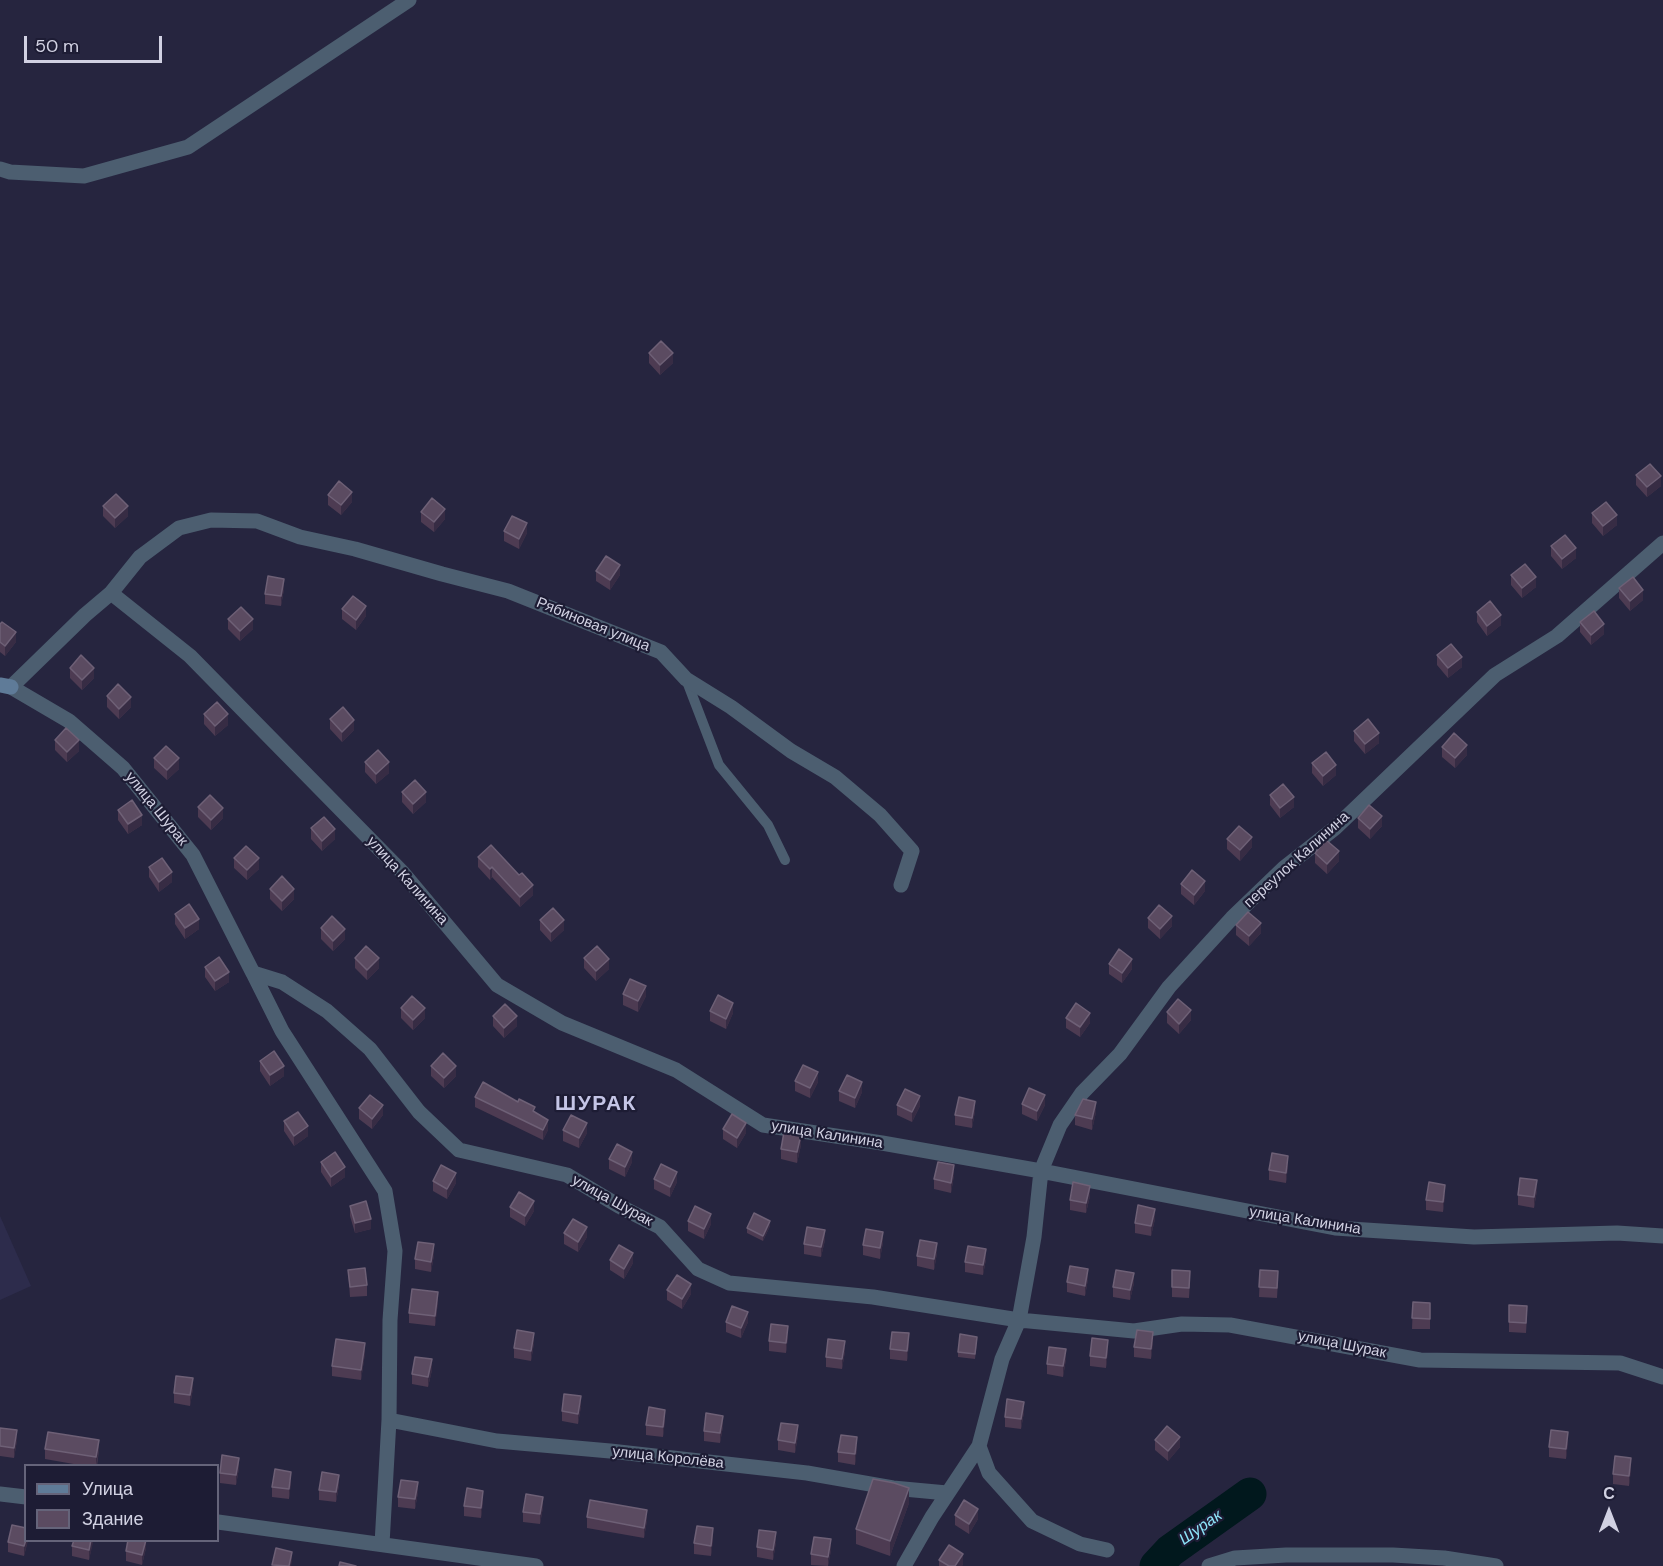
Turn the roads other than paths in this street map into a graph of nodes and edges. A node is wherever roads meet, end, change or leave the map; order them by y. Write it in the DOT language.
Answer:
graph roads {
  1 [pos="409,0"];
  2 [pos="0,169"];
  3 [pos="1663,543"];
  4 [pos="111,593"];
  5 [pos="686,679"];
  6 [pos="6,686"];
  7 [pos="785,860"];
  8 [pos="900,885"];
  9 [pos="253,973"];
  10 [pos="1041,1171"];
  11 [pos="1663,1236"];
  12 [pos="1019,1320"];
  13 [pos="1663,1377"];
  14 [pos="389,1420"];
  15 [pos="979,1446"];
  16 [pos="947,1493"];
  17 [pos="0,1494"];
  18 [pos="24,1497"];
  19 [pos="219,1522"];
  20 [pos="382,1544"];
  21 [pos="1107,1550"];
  22 [pos="536,1566"];
  23 [pos="904,1566"];
  24 [pos="1209,1566"];
  25 [pos="1496,1566"];
  1 -- 2 [label="street"];
  3 -- 10 [label="street, переулок Калинина"];
  4 -- 5 [label="street, Рябиновая улица"];
  4 -- 6 [label="street"];
  4 -- 10 [label="street, улица Калинина"];
  5 -- 7 [label="lane"];
  5 -- 8 [label="street, Рябиновая улица"];
  6 -- 9 [label="street, улица Шурак"];
  9 -- 12 [label="street, улица Шурак"];
  9 -- 14 [label="street, улица Шурак"];
  10 -- 11 [label="street, улица Калинина"];
  10 -- 12 [label="street, переулок Калинина"];
  12 -- 13 [label="street, улица Шурак"];
  12 -- 15 [label="street"];
  14 -- 16 [label="street, улица Королёва"];
  14 -- 20 [label="street, улица Шурак"];
  15 -- 16 [label="street"];
  15 -- 21 [label="street"];
  16 -- 23 [label="street"];
  17 -- 18 [label="street"];
  19 -- 20 [label="street"];
  20 -- 22 [label="street"];
  24 -- 25 [label="street"];
}
